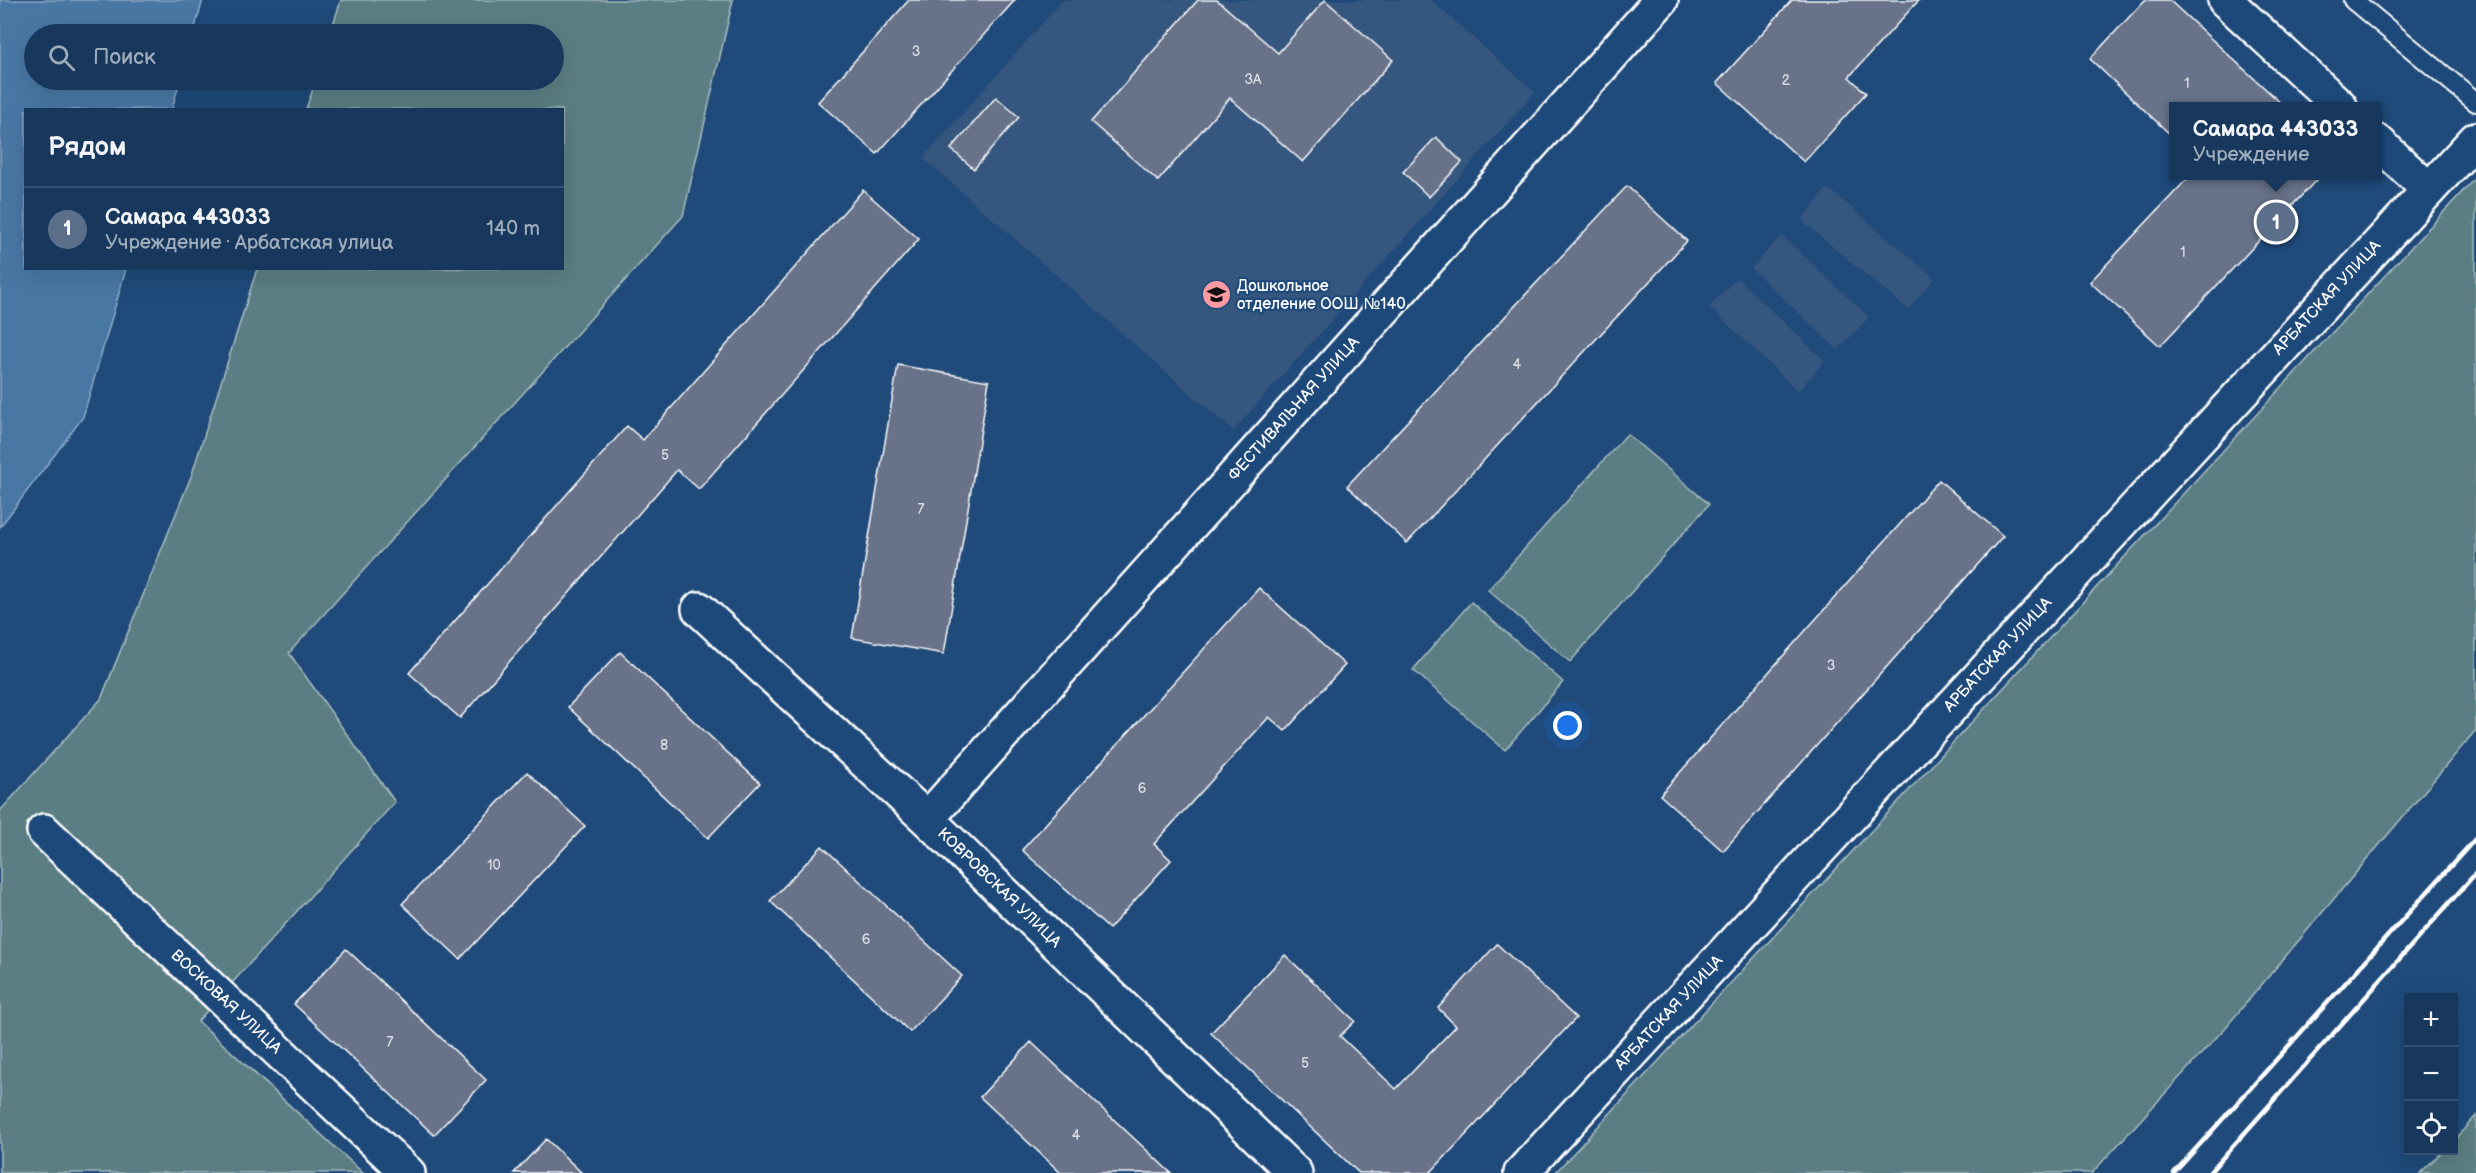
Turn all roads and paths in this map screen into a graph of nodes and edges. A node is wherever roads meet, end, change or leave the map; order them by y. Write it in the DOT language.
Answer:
graph roads {
  1 [pos="1661,0"];
  2 [pos="2225,0"];
  3 [pos="2353,0"];
  4 [pos="2336,102"];
  5 [pos="2476,102"];
  6 [pos="2476,139"];
  7 [pos="2382,146"];
  8 [pos="2428,189"];
  9 [pos="699,609"];
  10 [pos="927,819"];
  11 [pos="44,831"];
  12 [pos="408,1173"];
  13 [pos="1295,1173"];
  14 [pos="1521,1173"];
  1 -- 10 [label="street, ФЕСТИВАЛЬНАЯ УЛИЦА"];
  2 -- 4 [label="street"];
  3 -- 5 [label="lane"];
  6 -- 8 [label="street, АРБАТСКАЯ УЛИЦА"];
  7 -- 8 [label="street"];
  8 -- 14 [label="street, АРБАТСКАЯ УЛИЦА"];
  9 -- 10 [label="street, КОВРОВСКАЯ УЛИЦА"];
  10 -- 13 [label="street, КОВРОВСКАЯ УЛИЦА"];
  11 -- 12 [label="street, ВОСКОВАЯ УЛИЦА"];
}
